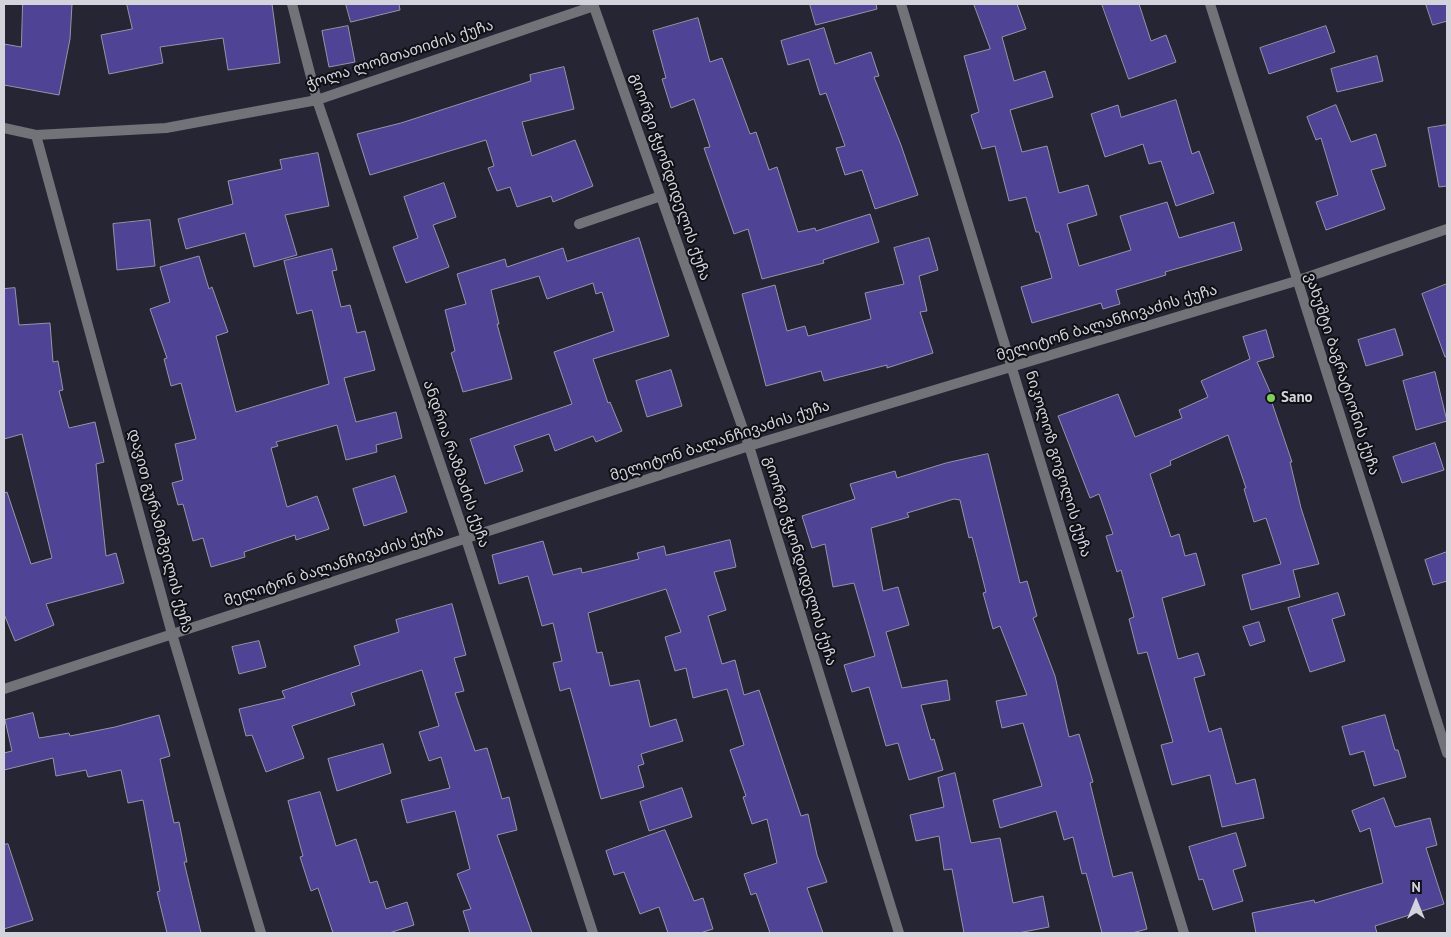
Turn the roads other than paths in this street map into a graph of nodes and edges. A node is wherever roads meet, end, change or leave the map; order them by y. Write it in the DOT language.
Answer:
graph roads {
  1 [pos="292,4"];
  2 [pos="901,4"];
  3 [pos="1210,4"];
  4 [pos="593,5"];
  5 [pos="317,100"];
  6 [pos="4,128"];
  7 [pos="36,135"];
  8 [pos="661,196"];
  9 [pos="579,224"];
  10 [pos="1447,229"];
  11 [pos="1296,281"];
  12 [pos="1013,367"];
  13 [pos="749,446"];
  14 [pos="466,539"];
  15 [pos="172,634"];
  16 [pos="4,690"];
  17 [pos="1447,753"];
  18 [pos="261,933"];
  19 [pos="593,933"];
  20 [pos="898,933"];
  21 [pos="1184,933"];
  1 -- 5 [label="street, ანდრია რაზმაძის ქუჩა"];
  2 -- 12 [label="street, ნიკოლოზ გოგოლის ქუჩა"];
  3 -- 11 [label="street, ვახუშტი ბაგრატიონის ქუჩა"];
  4 -- 5 [label="street, ჭოლა ლომთათიძის ქუჩა"];
  4 -- 8 [label="street, გიორგი ჭყონდიდელის ქუჩა"];
  5 -- 7 [label="street, ჭოლა ლომთათიძის ქუჩა"];
  5 -- 14 [label="street, ანდრია რაზმაძის ქუჩა"];
  6 -- 7 [label="street, ჭოლა ლომთათიძის ქუჩა"];
  7 -- 15 [label="street, დავით გურამიშვილის ქუჩა"];
  8 -- 9 [label="street"];
  8 -- 13 [label="street, გიორგი ჭყონდიდელის ქუჩა"];
  10 -- 11 [label="street, მელიტონ ბალანჩივაძის ქუჩა"];
  11 -- 12 [label="street, მელიტონ ბალანჩივაძის ქუჩა"];
  11 -- 17 [label="street, ვახუშტი ბაგრატიონის ქუჩა"];
  12 -- 13 [label="street, მელიტონ ბალანჩივაძის ქუჩა"];
  12 -- 21 [label="street, ნიკოლოზ გოგოლის ქუჩა"];
  13 -- 14 [label="street, მელიტონ ბალანჩივაძის ქუჩა"];
  13 -- 20 [label="street, გიორგი ჭყონდიდელის ქუჩა"];
  14 -- 15 [label="street, მელიტონ ბალანჩივაძის ქუჩა"];
  14 -- 19 [label="street, ანდრია რაზმაძის ქუჩა"];
  15 -- 16 [label="street, მელიტონ ბალანჩივაძის ქუჩა"];
  15 -- 18 [label="street, დავით გურამიშვილის ქუჩა"];
}
